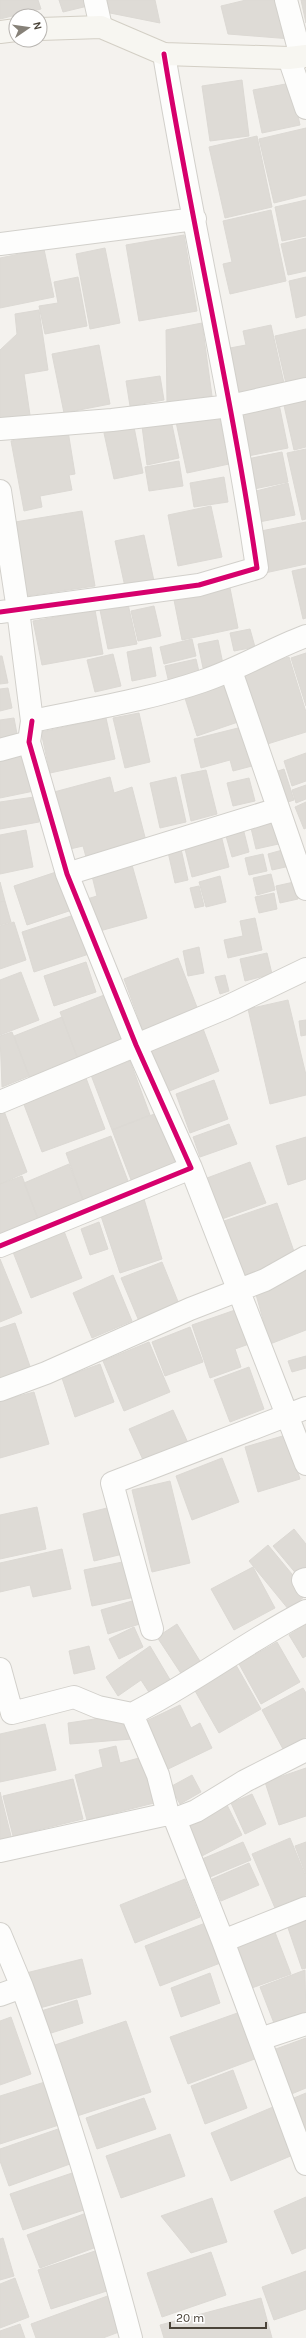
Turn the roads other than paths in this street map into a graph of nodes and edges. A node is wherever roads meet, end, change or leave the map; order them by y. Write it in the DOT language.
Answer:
graph roads {
  1 [pos="95,0"];
  2 [pos="286,0"];
  3 [pos="101,27"];
  4 [pos="48,29"];
  5 [pos="164,54"];
  6 [pos="298,57"];
  7 [pos="306,108"];
  8 [pos="195,218"];
  9 [pos="0,244"];
  10 [pos="306,389"];
  11 [pos="230,406"];
  12 [pos="0,429"];
  13 [pos="0,491"];
  14 [pos="9,611"];
  15 [pos="306,636"];
  16 [pos="231,671"];
  17 [pos="30,731"];
  18 [pos="0,750"];
  19 [pos="278,809"];
  20 [pos="67,874"];
  21 [pos="306,889"];
  22 [pos="306,969"];
  23 [pos="136,1045"];
  24 [pos="0,1102"];
  25 [pos="191,1168"];
  26 [pos="0,1246"];
  27 [pos="306,1256"];
  28 [pos="239,1290"];
  29 [pos="0,1390"];
  30 [pos="298,1412"];
  31 [pos="306,1464"];
  32 [pos="306,1579"];
  33 [pos="306,1586"];
  34 [pos="306,1611"];
  35 [pos="152,1629"];
  36 [pos="0,1670"];
  37 [pos="132,1714"];
  38 [pos="6,1715"];
  39 [pos="306,1750"];
  40 [pos="172,1817"];
  41 [pos="0,1851"];
  42 [pos="306,1908"];
  43 [pos="0,1934"];
  44 [pos="223,1941"];
  45 [pos="22,1987"];
  46 [pos="0,1995"];
  47 [pos="306,2024"];
  48 [pos="260,2039"];
  49 [pos="305,2157"];
  50 [pos="131,2338"];
  1 -- 3 [label="street"];
  2 -- 6 [label="street"];
  3 -- 4 [label="main road"];
  3 -- 5 [label="main road"];
  5 -- 6 [label="main road"];
  5 -- 8 [label="street"];
  6 -- 7 [label="street"];
  8 -- 9 [label="street"];
  8 -- 11 [label="street"];
  10 -- 11 [label="street"];
  11 -- 12 [label="street"];
  11 -- 14 [label="street"];
  13 -- 14 [label="street"];
  14 -- 17 [label="street"];
  15 -- 16 [label="street"];
  16 -- 17 [label="street"];
  16 -- 19 [label="street"];
  17 -- 18 [label="street"];
  17 -- 20 [label="street"];
  19 -- 20 [label="street"];
  19 -- 21 [label="street"];
  20 -- 23 [label="street"];
  22 -- 23 [label="street"];
  23 -- 24 [label="street"];
  23 -- 25 [label="street"];
  25 -- 26 [label="street"];
  25 -- 28 [label="street"];
  27 -- 28 [label="street"];
  28 -- 29 [label="street"];
  28 -- 30 [label="street"];
  30 -- 31 [label="street"];
  30 -- 35 [label="street"];
  32 -- 33 [label="street"];
  34 -- 37 [label="street"];
  36 -- 38 [label="street"];
  37 -- 38 [label="street"];
  37 -- 40 [label="street"];
  39 -- 40 [label="street"];
  40 -- 41 [label="street"];
  40 -- 44 [label="street"];
  42 -- 44 [label="street"];
  43 -- 45 [label="street"];
  44 -- 48 [label="street"];
  45 -- 46 [label="street"];
  45 -- 50 [label="street"];
  47 -- 48 [label="street"];
  48 -- 49 [label="street"];
}
